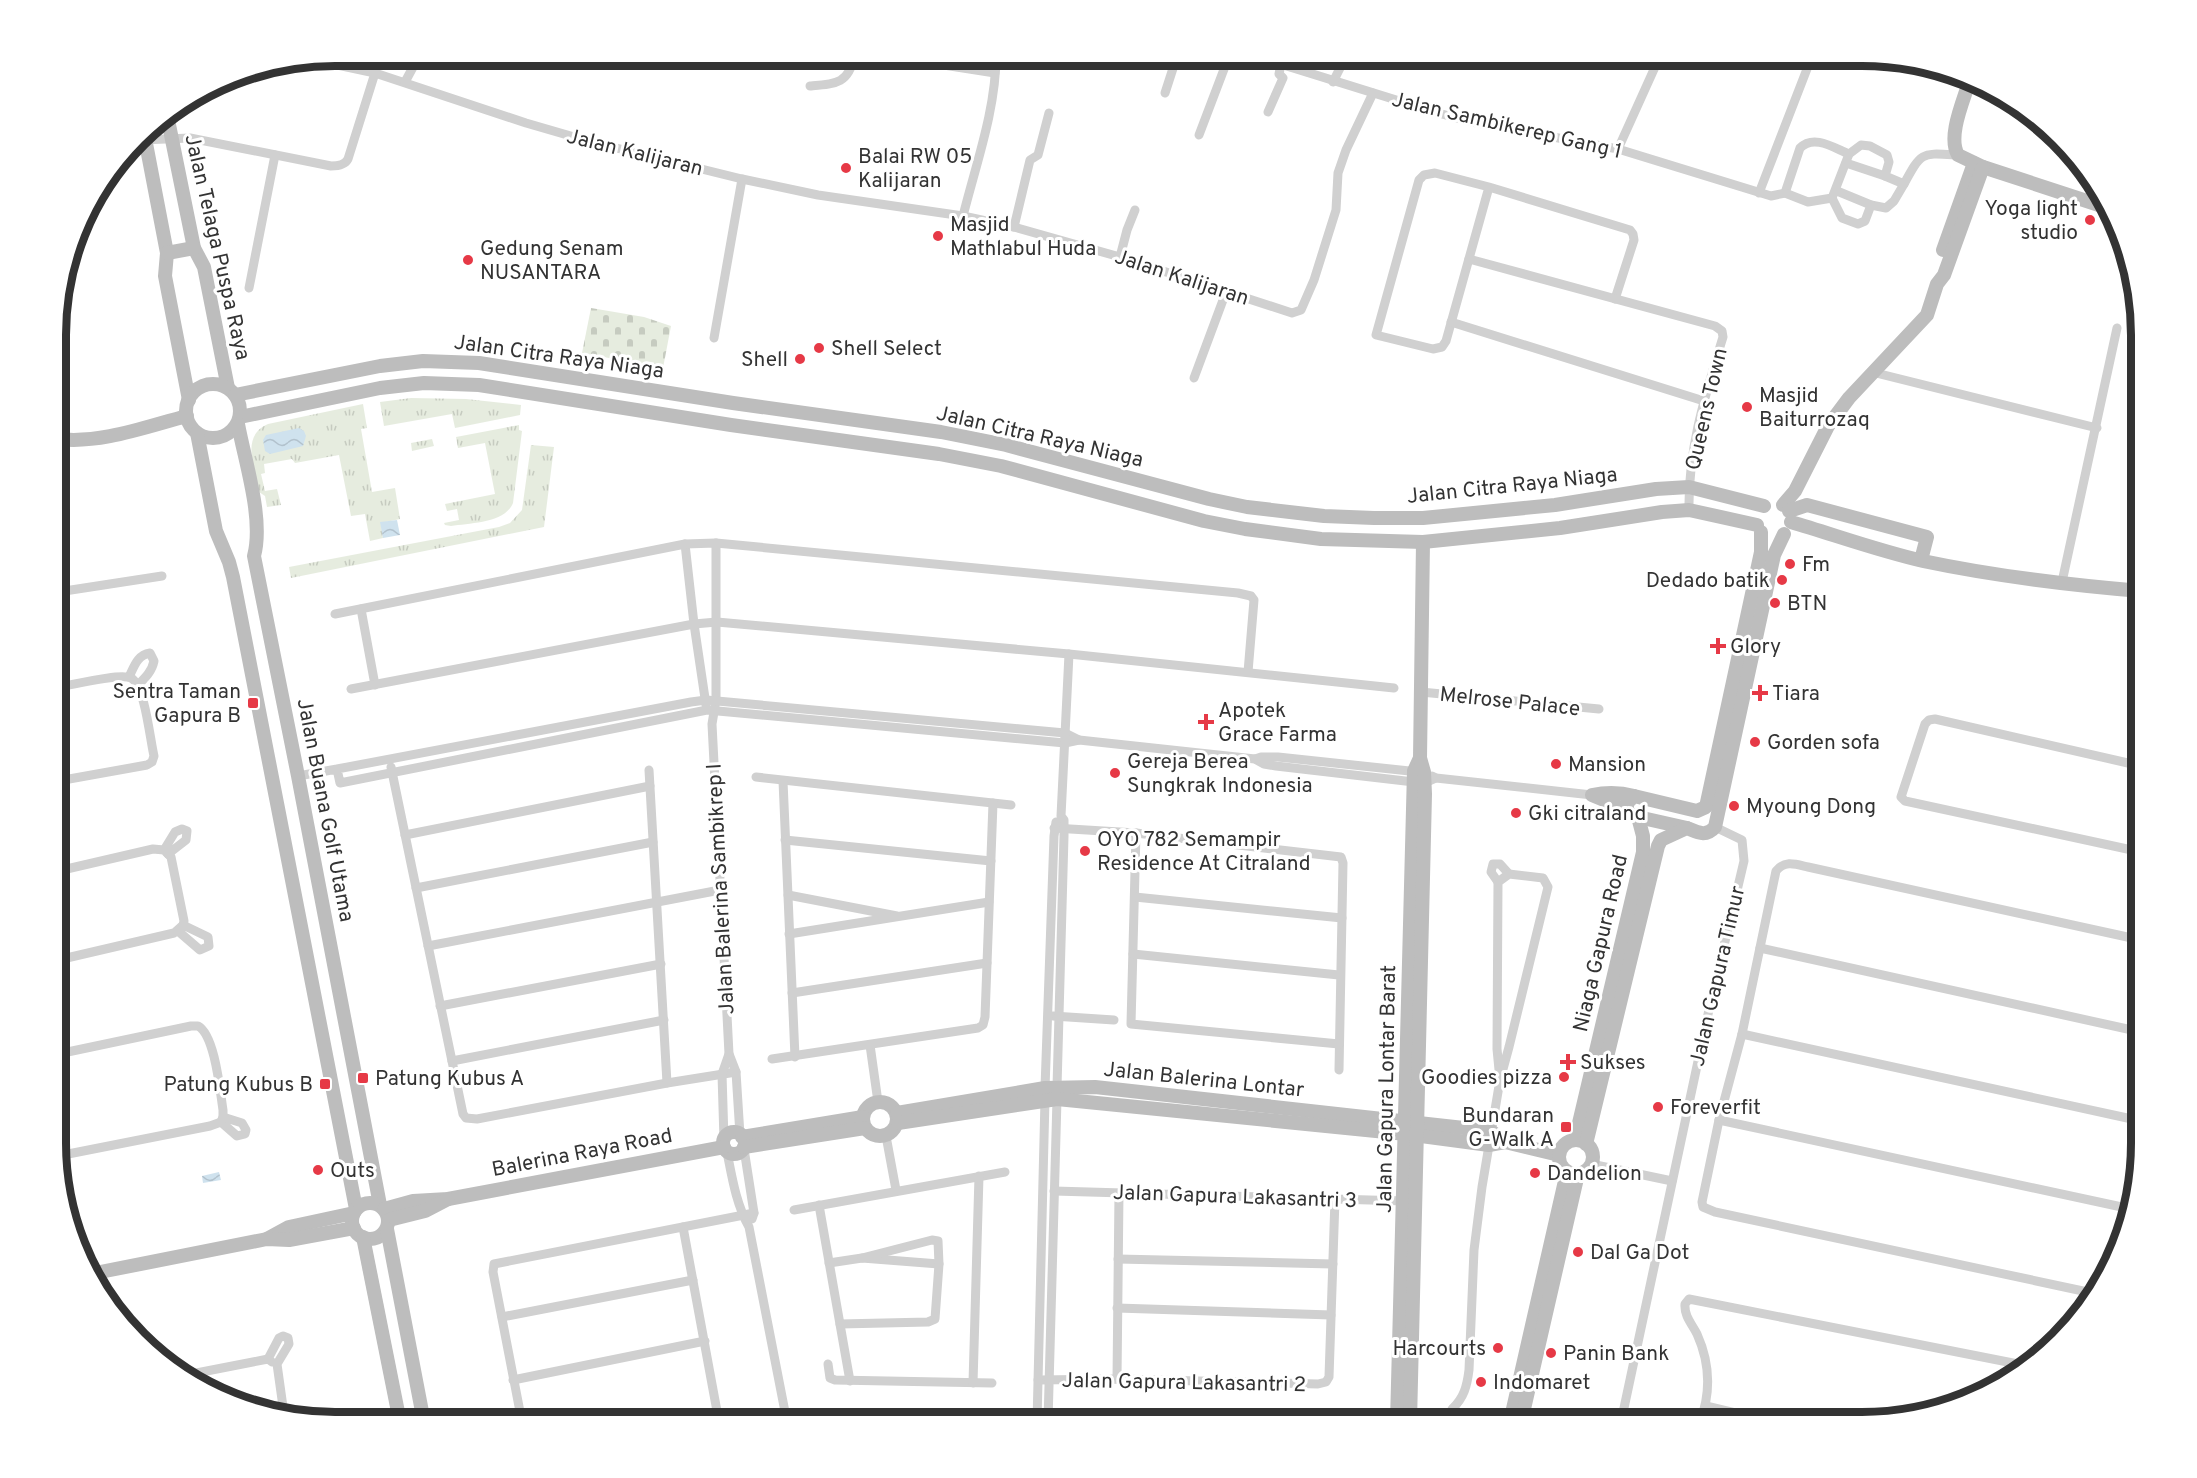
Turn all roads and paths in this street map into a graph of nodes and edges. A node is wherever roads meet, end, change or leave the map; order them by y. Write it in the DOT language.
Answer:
graph roads {
  1 [pos="342,66"];
  2 [pos="414,66"];
  3 [pos="851,66"];
  4 [pos="950,66"];
  5 [pos="995,66"];
  6 [pos="1174,66"];
  7 [pos="1225,66"];
  8 [pos="1281,66"];
  9 [pos="1287,66"];
  10 [pos="1341,66"];
  11 [pos="1655,66"];
  12 [pos="1808,66"];
  13 [pos="375,73"];
  14 [pos="995,73"];
  15 [pos="405,82"];
  16 [pos="1333,82"];
  17 [pos="810,86"];
  18 [pos="1968,87"];
  19 [pos="1166,93"];
  20 [pos="1373,93"];
  21 [pos="1268,112"];
  22 [pos="1049,113"];
  23 [pos="169,124"];
  24 [pos="1199,135"];
  25 [pos="152,138"];
  26 [pos="172,139"];
  27 [pos="145,146"];
  28 [pos="1618,149"];
  29 [pos="1958,155"];
  30 [pos="275,156"];
  31 [pos="1848,158"];
  32 [pos="1978,165"];
  33 [pos="1885,176"];
  34 [pos="742,179"];
  35 [pos="1904,184"];
  36 [pos="1489,187"];
  37 [pos="1758,193"];
  38 [pos="1785,193"];
  39 [pos="1834,195"];
  40 [pos="2097,204"];
  41 [pos="1871,205"];
  42 [pos="1135,210"];
  43 [pos="963,216"];
  44 [pos="1014,226"];
  45 [pos="194,248"];
  46 [pos="166,253"];
  47 [pos="1120,257"];
  48 [pos="1469,259"];
  49 [pos="249,288"];
  50 [pos="1226,291"];
  51 [pos="1615,299"];
  52 [pos="1451,322"];
  53 [pos="2117,328"];
  54 [pos="714,338"];
  55 [pos="1872,372"];
  56 [pos="1194,378"];
  57 [pos="231,391"];
  58 [pos="189,400"];
  59 [pos="1704,401"];
  60 [pos="734,403"];
  61 [pos="187,416"];
  62 [pos="239,420"];
  63 [pos="730,425"];
  64 [pos="2097,429"];
  65 [pos="197,433"];
  66 [pos="66,440"];
  67 [pos="1689,487"];
  68 [pos="1556,505"];
  69 [pos="1764,506"];
  70 [pos="1247,507"];
  71 [pos="1689,510"];
  72 [pos="1787,518"];
  73 [pos="1560,528"];
  74 [pos="1759,528"];
  75 [pos="1245,529"];
  76 [pos="1423,542"];
  77 [pos="716,543"];
  78 [pos="686,544"];
  79 [pos="254,556"];
  80 [pos="1921,560"];
  81 [pos="229,562"];
  82 [pos="162,576"];
  83 [pos="2062,582"];
  84 [pos="2131,590"];
  85 [pos="66,591"];
  86 [pos="361,609"];
  87 [pos="335,614"];
  88 [pos="717,622"];
  89 [pos="694,624"];
  90 [pos="1069,654"];
  91 [pos="1248,672"];
  92 [pos="129,677"];
  93 [pos="138,685"];
  94 [pos="375,685"];
  95 [pos="66,686"];
  96 [pos="1394,688"];
  97 [pos="351,689"];
  98 [pos="1421,692"];
  99 [pos="716,700"];
  100 [pos="709,707"];
  101 [pos="1599,709"];
  102 [pos="534,732"];
  103 [pos="1065,738"];
  104 [pos="538,744"];
  105 [pos="389,759"];
  106 [pos="2131,764"];
  107 [pos="337,769"];
  108 [pos="649,770"];
  109 [pos="392,772"];
  110 [pos="298,776"];
  111 [pos="756,777"];
  112 [pos="1423,777"];
  113 [pos="66,780"];
  114 [pos="783,781"];
  115 [pos="650,786"];
  116 [pos="1592,795"];
  117 [pos="1634,796"];
  118 [pos="993,803"];
  119 [pos="1011,806"];
  120 [pos="1632,815"];
  121 [pos="1715,827"];
  122 [pos="1687,828"];
  123 [pos="1059,829"];
  124 [pos="1136,833"];
  125 [pos="405,835"];
  126 [pos="785,840"];
  127 [pos="653,842"];
  128 [pos="2131,850"];
  129 [pos="991,861"];
  130 [pos="66,869"];
  131 [pos="1509,874"];
  132 [pos="1052,880"];
  133 [pos="1063,880"];
  134 [pos="1498,882"];
  135 [pos="416,888"];
  136 [pos="720,890"];
  137 [pos="788,895"];
  138 [pos="1135,897"];
  139 [pos="657,902"];
  140 [pos="989,902"];
  141 [pos="904,917"];
  142 [pos="1342,918"];
  143 [pos="789,934"];
  144 [pos="2131,938"];
  145 [pos="428,946"];
  146 [pos="1760,948"];
  147 [pos="1133,954"];
  148 [pos="66,958"];
  149 [pos="987,963"];
  150 [pos="660,964"];
  151 [pos="1339,975"];
  152 [pos="792,993"];
  153 [pos="440,1006"];
  154 [pos="1048,1016"];
  155 [pos="1059,1017"];
  156 [pos="664,1020"];
  157 [pos="1114,1020"];
  158 [pos="2131,1030"];
  159 [pos="1742,1034"];
  160 [pos="1339,1044"];
  161 [pos="870,1045"];
  162 [pos="66,1052"];
  163 [pos="729,1054"];
  164 [pos="795,1057"];
  165 [pos="772,1059"];
  166 [pos="452,1061"];
  167 [pos="1339,1070"];
  168 [pos="736,1072"];
  169 [pos="722,1074"];
  170 [pos="1500,1080"];
  171 [pos="668,1083"];
  172 [pos="1117,1090"];
  173 [pos="1051,1093"];
  174 [pos="878,1102"];
  175 [pos="1115,1104"];
  176 [pos="897,1118"];
  177 [pos="2131,1119"];
  178 [pos="1719,1120"];
  179 [pos="864,1123"];
  180 [pos="1411,1129"];
  181 [pos="886,1136"];
  182 [pos="1490,1138"];
  183 [pos="743,1142"];
  184 [pos="1580,1142"];
  185 [pos="725,1146"];
  186 [pos="67,1154"];
  187 [pos="1559,1155"];
  188 [pos="1591,1164"];
  189 [pos="1005,1172"];
  190 [pos="1573,1173"];
  191 [pos="979,1176"];
  192 [pos="1672,1181"];
  193 [pos="896,1190"];
  194 [pos="1054,1191"];
  195 [pos="1119,1193"];
  196 [pos="1335,1199"];
  197 [pos="1410,1201"];
  198 [pos="819,1204"];
  199 [pos="2123,1207"];
  200 [pos="794,1210"];
  201 [pos="355,1211"];
  202 [pos="754,1213"];
  203 [pos="385,1216"];
  204 [pos="743,1216"];
  205 [pos="683,1227"];
  206 [pos="749,1227"];
  207 [pos="358,1233"];
  208 [pos="267,1239"];
  209 [pos="1042,1240"];
  210 [pos="1053,1240"];
  211 [pos="862,1258"];
  212 [pos="1118,1259"];
  213 [pos="829,1263"];
  214 [pos="939,1263"];
  215 [pos="1334,1263"];
  216 [pos="99,1272"];
  217 [pos="693,1280"];
  218 [pos="2086,1292"];
  219 [pos="1117,1308"];
  220 [pos="1332,1315"];
  221 [pos="502,1317"];
  222 [pos="840,1324"];
  223 [pos="705,1341"];
  224 [pos="828,1364"];
  225 [pos="2016,1364"];
  226 [pos="197,1374"];
  227 [pos="1049,1379"];
  228 [pos="1117,1379"];
  229 [pos="513,1380"];
  230 [pos="1038,1380"];
  231 [pos="850,1381"];
  232 [pos="973,1383"];
  233 [pos="992,1383"];
  234 [pos="1706,1406"];
  235 [pos="282,1407"];
  236 [pos="1452,1409"];
  237 [pos="398,1412"];
  238 [pos="422,1412"];
  239 [pos="520,1412"];
  240 [pos="717,1412"];
  241 [pos="785,1412"];
  242 [pos="1037,1412"];
  243 [pos="1048,1412"];
  244 [pos="1398,1412"];
  245 [pos="1410,1412"];
  246 [pos="1513,1412"];
  247 [pos="1523,1412"];
  248 [pos="1623,1412"];
  249 [pos="1704,1412"];
  250 [pos="1731,1412"];
  1 -- 13 [label="street, Jalan Kalijaran"];
  2 -- 15 [label="street"];
  3 -- 17 [label="street"];
  4 -- 14 [label="street"];
  5 -- 14 [label="street"];
  6 -- 19 [label="street"];
  7 -- 24 [label="street"];
  8 -- 21 [label="street"];
  9 -- 16 [label="street, Jalan Sambikerep Gang 1"];
  10 -- 16 [label="street"];
  11 -- 28 [label="street"];
  12 -- 37 [label="street"];
  13 -- 15 [label="street, Jalan Kalijaran"];
  13 -- 30 [label="street"];
  14 -- 43 [label="street"];
  15 -- 34 [label="street, Jalan Kalijaran"];
  16 -- 20 [label="street, Jalan Sambikerep Gang 1"];
  18 -- 29 [label="street"];
  20 -- 28 [label="street, Jalan Sambikerep Gang 1"];
  20 -- 50 [label="street, Jalan Kalijaran"];
  22 -- 44 [label="street"];
  23 -- 26 [label="street, Jalan Telaga Puspa Raya"];
  25 -- 26 [label="street"];
  26 -- 30 [label="street"];
  26 -- 45 [label="street, Jalan Telaga Puspa Raya"];
  27 -- 46 [label="street"];
  28 -- 37 [label="street, Jalan Sambikerep Gang 1"];
  29 -- 32 [label="street"];
  29 -- 35 [label="street"];
  30 -- 49 [label="street"];
  31 -- 33 [label="street"];
  31 -- 33 [label="street"];
  31 -- 38 [label="street"];
  31 -- 39 [label="street"];
  32 -- 40 [label="street"];
  32 -- 55 [label="street"];
  33 -- 35 [label="street"];
  34 -- 43 [label="street, Jalan Kalijaran"];
  34 -- 54 [label="street"];
  35 -- 41 [label="street"];
  36 -- 48 [label="street"];
  36 -- 51 [label="street"];
  36 -- 52 [label="street"];
  37 -- 38 [label="street, Jalan Sambikerep Gang 1"];
  38 -- 39 [label="street, Jalan Sambikerep Gang 1"];
  39 -- 41 [label="street"];
  39 -- 41 [label="street"];
  42 -- 47 [label="street"];
  43 -- 44 [label="street, Jalan Kalijaran"];
  44 -- 47 [label="street, Jalan Kalijaran"];
  45 -- 46 [label="street"];
  45 -- 57 [label="street, Jalan Telaga Puspa Raya"];
  46 -- 58 [label="street"];
  47 -- 50 [label="street, Jalan Kalijaran"];
  48 -- 51 [label="street"];
  48 -- 52 [label="street"];
  50 -- 56 [label="street"];
  51 -- 59 [label="street, Queens Town"];
  52 -- 59 [label="street"];
  53 -- 64 [label="street"];
  55 -- 64 [label="street"];
  55 -- 72 [label="street"];
  57 -- 58 [label="street"];
  57 -- 60 [label="street, Jalan Citra Raya Niaga"];
  57 -- 62 [label="street"];
  58 -- 61 [label="street"];
  59 -- 67 [label="street, Queens Town"];
  60 -- 63 [label="street"];
  60 -- 70 [label="street, Jalan Citra Raya Niaga"];
  61 -- 65 [label="street"];
  61 -- 66 [label="street"];
  62 -- 63 [label="street, Jalan Citra Raya Niaga"];
  62 -- 65 [label="street"];
  62 -- 79 [label="street, Jalan Buana Golf Utama"];
  63 -- 75 [label="street, Jalan Citra Raya Niaga"];
  64 -- 83 [label="street"];
  65 -- 81 [label="street"];
  67 -- 68 [label="street, Jalan Citra Raya Niaga"];
  67 -- 69 [label="street, Jalan Citra Raya Niaga"];
  67 -- 71 [label="street, Queens Town"];
  68 -- 70 [label="street, Jalan Citra Raya Niaga"];
  68 -- 73 [label="street"];
  69 -- 72 [label="street"];
  69 -- 74 [label="street"];
  70 -- 75 [label="street"];
  71 -- 73 [label="street, Jalan Citra Raya Niaga"];
  71 -- 74 [label="street, Jalan Citra Raya Niaga"];
  72 -- 74 [label="street"];
  72 -- 80 [label="street"];
  72 -- 80 [label="street"];
  72 -- 121 [label="street"];
  73 -- 76 [label="street, Jalan Citra Raya Niaga"];
  74 -- 117 [label="street"];
  75 -- 76 [label="street, Jalan Citra Raya Niaga"];
  76 -- 98 [label="street, Jalan Gapura Lontar Barat"];
  77 -- 78 [label="street"];
  77 -- 88 [label="street"];
  77 -- 91 [label="street"];
  78 -- 86 [label="street"];
  78 -- 89 [label="street, Jalan Balerina Sambikrep I"];
  79 -- 81 [label="street"];
  79 -- 110 [label="street, Jalan Buana Golf Utama"];
  80 -- 83 [label="street"];
  81 -- 201 [label="street"];
  82 -- 85 [label="street"];
  83 -- 84 [label="street"];
  86 -- 87 [label="street"];
  86 -- 94 [label="street"];
  88 -- 89 [label="street"];
  88 -- 90 [label="street"];
  88 -- 99 [label="street"];
  89 -- 94 [label="street"];
  89 -- 100 [label="street, Jalan Balerina Sambikrep I"];
  90 -- 91 [label="street"];
  90 -- 103 [label="street"];
  91 -- 96 [label="street"];
  92 -- 93 [label="street"];
  92 -- 93 [label="street"];
  92 -- 95 [label="street"];
  93 -- 113 [label="street"];
  94 -- 97 [label="street"];
  98 -- 101 [label="street, Melrose Palace"];
  98 -- 112 [label="street, Jalan Gapura Lontar Barat"];
  99 -- 100 [label="street"];
  99 -- 103 [label="street"];
  100 -- 102 [label="street"];
  100 -- 103 [label="street"];
  100 -- 104 [label="street"];
  100 -- 136 [label="street, Jalan Balerina Sambikrep I"];
  102 -- 104 [label="street"];
  102 -- 105 [label="street"];
  103 -- 112 [label="street"];
  103 -- 123 [label="street"];
  104 -- 109 [label="street"];
  105 -- 107 [label="street"];
  105 -- 109 [label="street"];
  106 -- 128 [label="street"];
  107 -- 109 [label="street"];
  107 -- 110 [label="street"];
  108 -- 115 [label="street"];
  109 -- 125 [label="street"];
  110 -- 203 [label="street, Jalan Buana Golf Utama"];
  111 -- 114 [label="street"];
  112 -- 116 [label="street"];
  112 -- 180 [label="street, Jalan Gapura Lontar Barat"];
  114 -- 118 [label="street"];
  114 -- 126 [label="street"];
  115 -- 125 [label="street"];
  115 -- 127 [label="street"];
  116 -- 117 [label="street"];
  116 -- 120 [label="street"];
  117 -- 120 [label="street"];
  118 -- 119 [label="street"];
  118 -- 129 [label="street"];
  120 -- 122 [label="street"];
  120 -- 184 [label="street, Niaga Gapura Road"];
  121 -- 122 [label="street, Niaga Gapura Road"];
  121 -- 192 [label="street, Jalan Gapura Timur"];
  122 -- 184 [label="street, Niaga Gapura Road"];
  123 -- 124 [label="street"];
  123 -- 132 [label="street"];
  123 -- 133 [label="street"];
  124 -- 138 [label="street"];
  124 -- 142 [label="street"];
  125 -- 135 [label="street"];
  126 -- 129 [label="street"];
  126 -- 137 [label="street"];
  127 -- 135 [label="street"];
  127 -- 139 [label="street"];
  129 -- 140 [label="street"];
  130 -- 148 [label="street"];
  131 -- 134 [label="street"];
  131 -- 134 [label="street"];
  131 -- 170 [label="street"];
  132 -- 133 [label="street"];
  132 -- 154 [label="street"];
  133 -- 155 [label="street"];
  134 -- 170 [label="street"];
  135 -- 145 [label="street"];
  136 -- 139 [label="street"];
  136 -- 163 [label="street, Jalan Balerina Sambikrep I"];
  137 -- 141 [label="street"];
  137 -- 143 [label="street"];
  138 -- 142 [label="street"];
  138 -- 147 [label="street"];
  139 -- 145 [label="street"];
  139 -- 150 [label="street"];
  140 -- 141 [label="street"];
  140 -- 149 [label="street"];
  141 -- 143 [label="street"];
  142 -- 151 [label="street"];
  143 -- 152 [label="street"];
  144 -- 146 [label="street"];
  145 -- 153 [label="street"];
  146 -- 158 [label="street"];
  146 -- 159 [label="street"];
  147 -- 151 [label="street"];
  147 -- 160 [label="street"];
  149 -- 152 [label="street"];
  149 -- 161 [label="street"];
  150 -- 153 [label="street"];
  150 -- 156 [label="street"];
  151 -- 160 [label="street"];
  152 -- 164 [label="street"];
  153 -- 166 [label="street"];
  154 -- 155 [label="street"];
  154 -- 173 [label="street"];
  155 -- 157 [label="street"];
  155 -- 173 [label="street"];
  156 -- 166 [label="street"];
  156 -- 171 [label="street"];
  159 -- 177 [label="street"];
  159 -- 178 [label="street"];
  160 -- 167 [label="street"];
  161 -- 164 [label="street"];
  161 -- 174 [label="street"];
  162 -- 186 [label="street"];
  163 -- 168 [label="street, Jalan Balerina Sambikrep I"];
  163 -- 169 [label="street, Jalan Balerina Sambikrep I"];
  164 -- 165 [label="street"];
  166 -- 171 [label="street"];
  168 -- 169 [label="street"];
  168 -- 183 [label="street, Jalan Balerina Sambikrep I"];
  169 -- 171 [label="street"];
  169 -- 185 [label="street, Jalan Balerina Sambikrep I"];
  170 -- 182 [label="street"];
  172 -- 173 [label="street, Jalan Balerina Lontar"];
  172 -- 175 [label="street"];
  172 -- 180 [label="street, Jalan Balerina Lontar"];
  173 -- 175 [label="street, Jalan Balerina Lontar"];
  173 -- 176 [label="street, Jalan Balerina Lontar"];
  173 -- 194 [label="street"];
  173 -- 209 [label="street"];
  174 -- 176 [label="street"];
  174 -- 179 [label="street"];
  175 -- 180 [label="street, Jalan Balerina Lontar"];
  176 -- 181 [label="street"];
  178 -- 199 [label="street"];
  178 -- 218 [label="street"];
  179 -- 181 [label="street"];
  179 -- 183 [label="street"];
  180 -- 182 [label="street, Jalan Balerina Lontar"];
  180 -- 197 [label="street, Jalan Gapura Lontar Barat"];
  181 -- 193 [label="street"];
  182 -- 187 [label="street"];
  182 -- 236 [label="street"];
  183 -- 185 [label="street"];
  183 -- 185 [label="street"];
  183 -- 202 [label="street, Jalan Balerina Sambikrep I"];
  184 -- 187 [label="street"];
  184 -- 188 [label="street"];
  185 -- 203 [label="street, Balerina Raya Road"];
  185 -- 204 [label="street, Jalan Balerina Sambikrep I"];
  187 -- 190 [label="street"];
  188 -- 190 [label="street"];
  188 -- 192 [label="street"];
  189 -- 191 [label="street"];
  190 -- 246 [label="street"];
  190 -- 247 [label="street"];
  191 -- 193 [label="street"];
  191 -- 232 [label="street"];
  192 -- 248 [label="street, Jalan Gapura Timur"];
  193 -- 198 [label="street"];
  194 -- 195 [label="street, Jalan Gapura Lakasantri 3"];
  194 -- 210 [label="street"];
  195 -- 196 [label="street, Jalan Gapura Lakasantri 3"];
  195 -- 212 [label="street"];
  196 -- 197 [label="street, Jalan Gapura Lakasantri 3"];
  196 -- 215 [label="street, Jalan Gapura Lakasantri 2"];
  197 -- 244 [label="street, Jalan Gapura Lontar Barat"];
  197 -- 245 [label="street, Jalan Gapura Lontar Barat"];
  198 -- 200 [label="street"];
  198 -- 213 [label="street"];
  201 -- 203 [label="street"];
  201 -- 207 [label="street"];
  201 -- 208 [label="street"];
  202 -- 204 [label="street"];
  202 -- 206 [label="street, Jalan Balerina Sambikrep I"];
  203 -- 207 [label="street"];
  203 -- 238 [label="street, Jalan Buana Golf Utama"];
  204 -- 205 [label="street"];
  204 -- 206 [label="street, Jalan Balerina Sambikrep I"];
  205 -- 217 [label="street"];
  205 -- 221 [label="street"];
  206 -- 241 [label="street, Jalan Balerina Sambikrep I"];
  207 -- 208 [label="street"];
  207 -- 237 [label="street"];
  208 -- 216 [label="street"];
  209 -- 210 [label="street"];
  209 -- 230 [label="street"];
  210 -- 227 [label="street"];
  211 -- 213 [label="street"];
  211 -- 214 [label="street"];
  211 -- 214 [label="street"];
  212 -- 215 [label="street"];
  212 -- 219 [label="street"];
  213 -- 222 [label="street"];
  214 -- 222 [label="street"];
  215 -- 220 [label="street, Jalan Gapura Lakasantri 2"];
  217 -- 221 [label="street"];
  217 -- 223 [label="street"];
  219 -- 220 [label="street"];
  219 -- 228 [label="street"];
  220 -- 228 [label="street, Jalan Gapura Lakasantri 2"];
  221 -- 229 [label="street"];
  222 -- 231 [label="street"];
  223 -- 229 [label="street"];
  223 -- 240 [label="street"];
  224 -- 231 [label="street"];
  225 -- 234 [label="street"];
  226 -- 235 [label="street"];
  227 -- 228 [label="street, Jalan Gapura Lakasantri 2"];
  227 -- 230 [label="street, Jalan Gapura Lakasantri 2"];
  227 -- 243 [label="street"];
  229 -- 239 [label="street"];
  230 -- 242 [label="street"];
  231 -- 232 [label="street"];
  232 -- 233 [label="street"];
  234 -- 249 [label="street"];
  234 -- 250 [label="street"];
}
